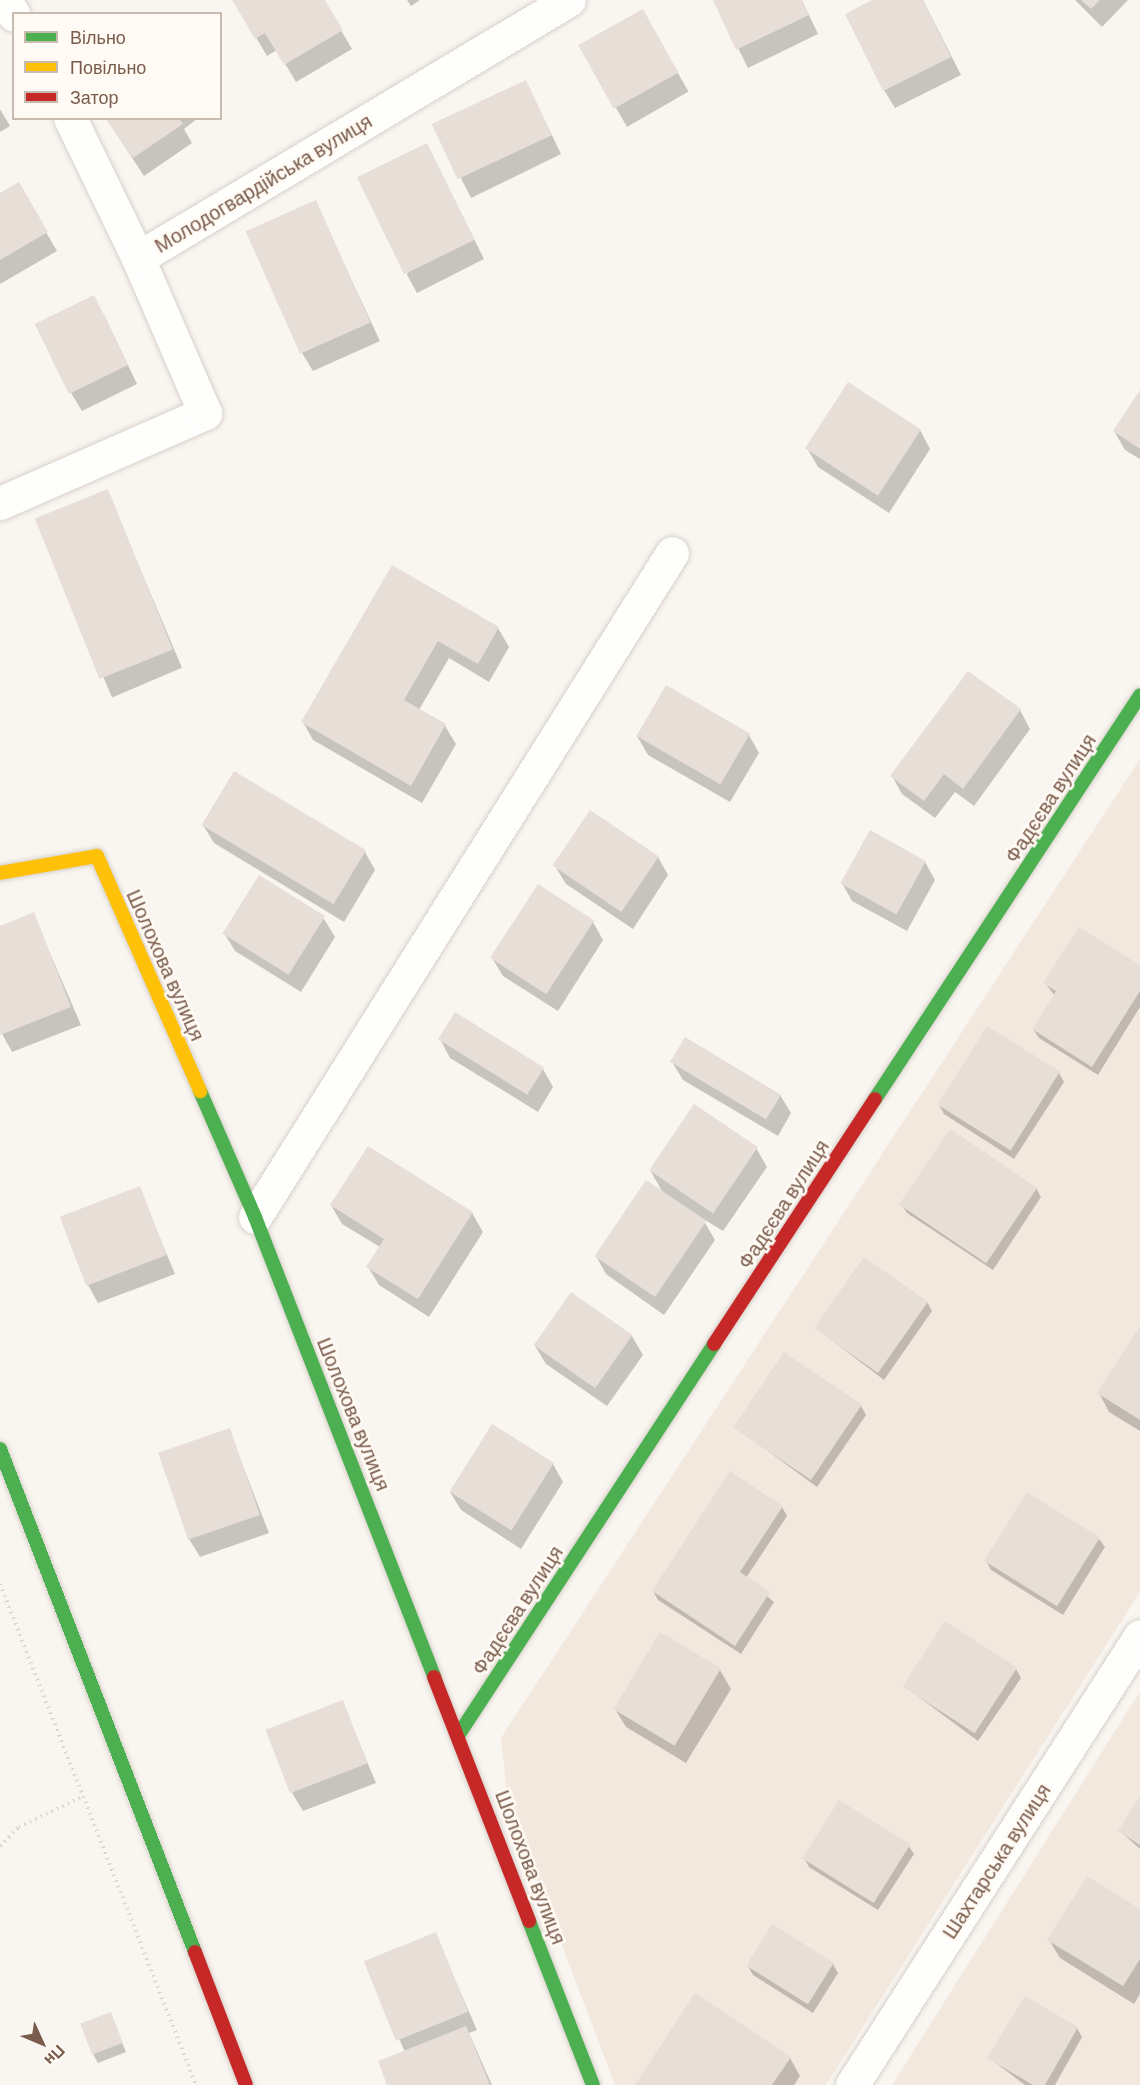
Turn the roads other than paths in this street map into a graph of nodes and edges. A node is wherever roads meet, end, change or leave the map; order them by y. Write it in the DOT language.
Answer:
graph roads {
  1 [pos="569,0"];
  2 [pos="71,120"];
  3 [pos="138,258"];
  4 [pos="0,503"];
  5 [pos="672,552"];
  6 [pos="1140,695"];
  7 [pos="0,873"];
  8 [pos="255,1217"];
  9 [pos="0,1449"];
  10 [pos="1140,1636"];
  11 [pos="459,1734"];
  12 [pos="246,2085"];
  13 [pos="593,2085"];
  14 [pos="852,2085"];
  1 -- 3 [label="street, Молодогвардійська вулиця"];
  2 -- 3 [label="street"];
  3 -- 4 [label="street, Молодогвардійська вулиця"];
  5 -- 8 [label="street"];
  6 -- 11 [label="street, Фадєєва вулиця"];
  7 -- 8 [label="street, Шолохова вулиця"];
  8 -- 11 [label="street, Шолохова вулиця"];
  9 -- 12 [label="street"];
  10 -- 14 [label="street, Шахтарська вулиця"];
  11 -- 13 [label="street, Шолохова вулиця"];
}
